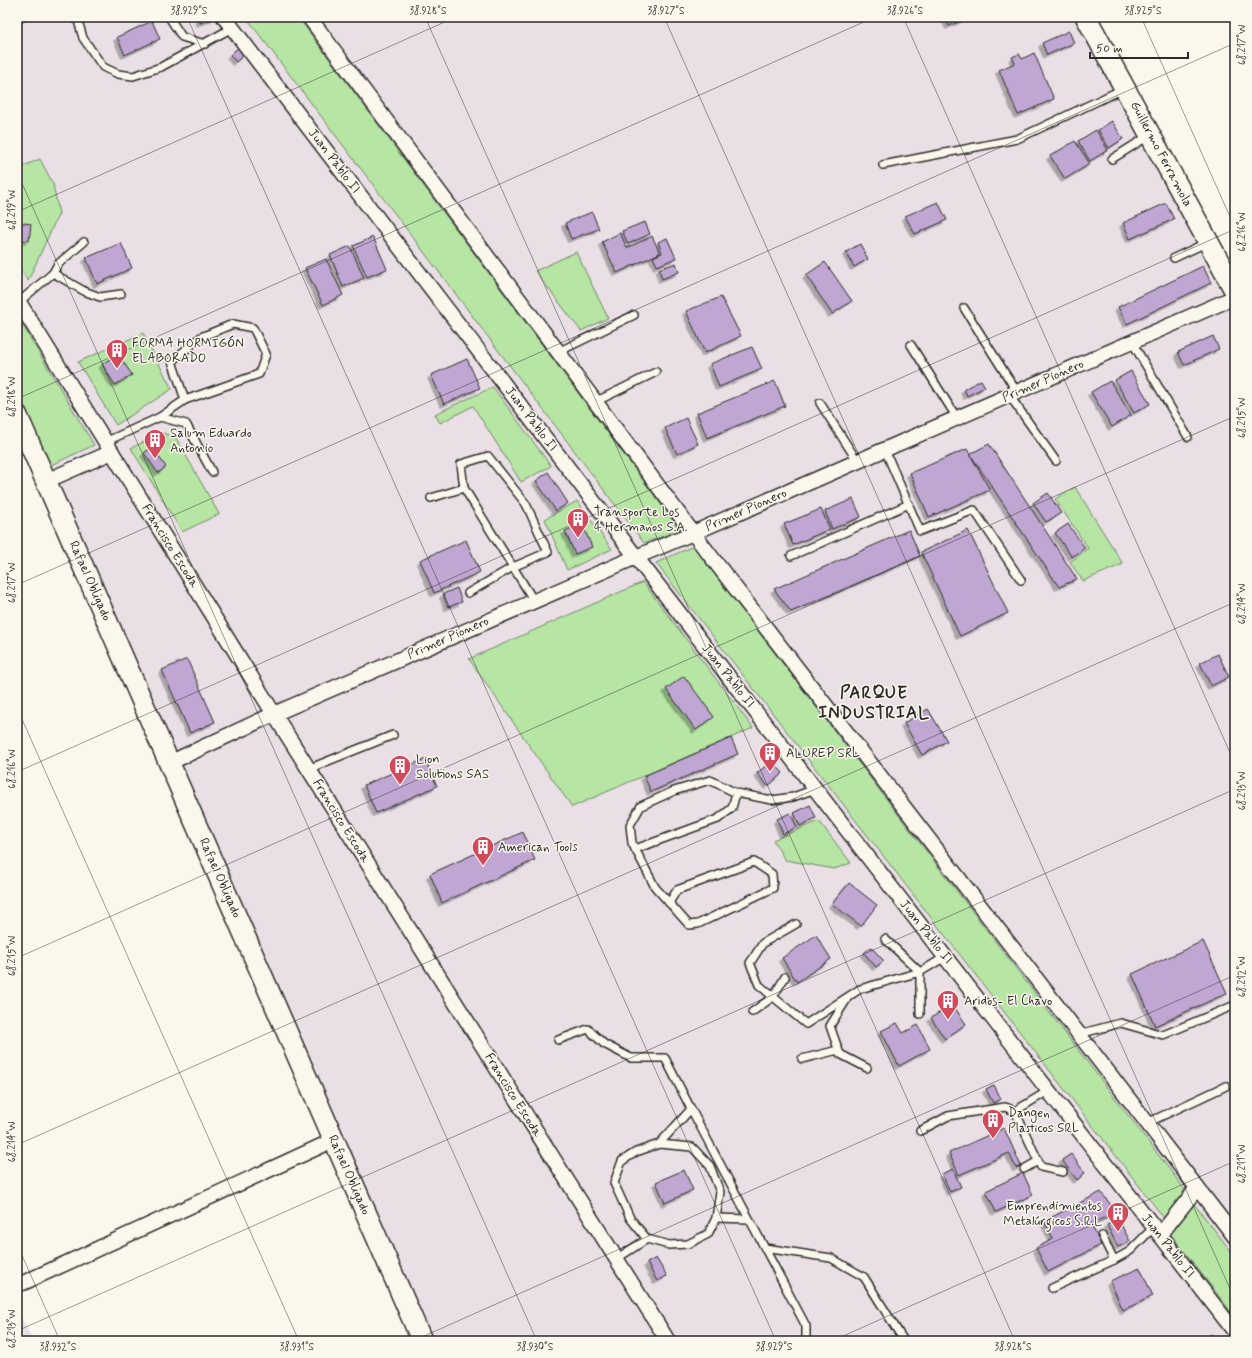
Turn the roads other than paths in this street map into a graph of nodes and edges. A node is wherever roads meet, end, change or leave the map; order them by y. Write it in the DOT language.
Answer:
graph roads {
  1 [pos="77,17"];
  2 [pos="169,17"];
  3 [pos="309,17"];
  4 [pos="1086,17"];
  5 [pos="228,22"];
  6 [pos="205,44"];
  7 [pos="1125,89"];
  8 [pos="1150,135"];
  9 [pos="1112,159"];
  10 [pos="883,165"];
  11 [pos="84,242"];
  12 [pos="1208,242"];
  13 [pos="1174,258"];
  14 [pos="53,273"];
  15 [pos="1235,291"];
  16 [pos="121,294"];
  17 [pos="1235,297"];
  18 [pos="18,300"];
  19 [pos="964,308"];
  20 [pos="634,315"];
  21 [pos="1132,342"];
  22 [pos="911,345"];
  23 [pos="558,352"];
  24 [pos="656,372"];
  25 [pos="1013,394"];
  26 [pos="185,400"];
  27 [pos="596,402"];
  28 [pos="820,403"];
  29 [pos="17,415"];
  30 [pos="160,417"];
  31 [pos="957,418"];
  32 [pos="1188,437"];
  33 [pos="108,447"];
  34 [pos="885,450"];
  35 [pos="1056,461"];
  36 [pos="858,462"];
  37 [pos="212,472"];
  38 [pos="46,481"];
  39 [pos="464,488"];
  40 [pos="431,498"];
  41 [pos="909,504"];
  42 [pos="693,533"];
  43 [pos="791,556"];
  44 [pos="636,557"];
  45 [pos="513,567"];
  46 [pos="1021,580"];
  47 [pos="468,593"];
  48 [pos="534,601"];
  49 [pos="274,714"];
  50 [pos="393,735"];
  51 [pos="169,763"];
  52 [pos="308,769"];
  53 [pos="815,789"];
  54 [pos="736,793"];
  55 [pos="635,850"];
  56 [pos="669,903"];
  57 [pos="796,924"];
  58 [pos="886,939"];
  59 [pos="945,957"];
  60 [pos="920,972"];
  61 [pos="785,977"];
  62 [pos="849,995"];
  63 [pos="773,997"];
  64 [pos="1235,1005"];
  65 [pos="752,1012"];
  66 [pos="920,1014"];
  67 [pos="1079,1034"];
  68 [pos="558,1040"];
  69 [pos="838,1050"];
  70 [pos="802,1059"];
  71 [pos="867,1068"];
  72 [pos="1226,1086"];
  73 [pos="1048,1091"];
  74 [pos="691,1109"];
  75 [pos="1015,1111"];
  76 [pos="1147,1123"];
  77 [pos="920,1131"];
  78 [pos="334,1140"];
  79 [pos="659,1144"];
  80 [pos="1038,1161"];
  81 [pos="1024,1169"];
  82 [pos="1063,1172"];
  83 [pos="1197,1188"];
  84 [pos="716,1218"];
  85 [pos="750,1219"];
  86 [pos="1157,1231"];
  87 [pos="1102,1236"];
  88 [pos="1235,1237"];
  89 [pos="647,1239"];
  90 [pos="765,1248"];
  91 [pos="616,1259"];
  92 [pos="1114,1260"];
  93 [pos="23,1283"];
  94 [pos="1052,1288"];
  95 [pos="1235,1332"];
  96 [pos="422,1341"];
  97 [pos="668,1341"];
  98 [pos="806,1341"];
  99 [pos="904,1341"];
  1 -- 6 [label="lane"];
  2 -- 6 [label="lane"];
  3 -- 23 [label="street"];
  4 -- 7 [label="street, Guillermo Ferramola"];
  5 -- 6 [label="lane"];
  5 -- 44 [label="street, Juan Pablo II"];
  7 -- 8 [label="street, Guillermo Ferramola"];
  7 -- 10 [label="lane"];
  8 -- 9 [label="lane"];
  8 -- 12 [label="street, Guillermo Ferramola"];
  11 -- 14 [label="lane"];
  12 -- 13 [label="lane"];
  12 -- 15 [label="street, Guillermo Ferramola"];
  14 -- 16 [label="lane"];
  14 -- 18 [label="lane"];
  17 -- 21 [label="street, Primer Pionero"];
  18 -- 33 [label="street, Francisco Escoda"];
  19 -- 25 [label="lane"];
  20 -- 23 [label="lane"];
  21 -- 25 [label="street, Primer Pionero"];
  21 -- 32 [label="lane"];
  22 -- 31 [label="lane"];
  23 -- 27 [label="street"];
  24 -- 27 [label="lane"];
  25 -- 31 [label="street, Primer Pionero"];
  25 -- 35 [label="lane"];
  26 -- 26 [label="lane"];
  26 -- 30 [label="lane"];
  27 -- 42 [label="street"];
  28 -- 36 [label="lane"];
  29 -- 38 [label="street, Rafael Obligado"];
  30 -- 33 [label="lane"];
  30 -- 37 [label="lane"];
  31 -- 34 [label="street, Primer Pionero"];
  33 -- 38 [label="street"];
  33 -- 49 [label="street, Francisco Escoda"];
  34 -- 36 [label="street, Primer Pionero"];
  34 -- 41 [label="lane"];
  36 -- 42 [label="street, Primer Pionero"];
  38 -- 51 [label="street, Rafael Obligado"];
  39 -- 40 [label="lane"];
  39 -- 45 [label="lane"];
  39 -- 45 [label="lane"];
  41 -- 43 [label="lane"];
  41 -- 46 [label="lane"];
  42 -- 44 [label="street, Primer Pionero"];
  42 -- 67 [label="street"];
  44 -- 48 [label="street, Primer Pionero"];
  44 -- 53 [label="street, Juan Pablo II"];
  45 -- 47 [label="lane"];
  45 -- 48 [label="lane"];
  48 -- 49 [label="street, Primer Pionero"];
  49 -- 51 [label="street, Primer Pionero"];
  49 -- 52 [label="street, Francisco Escoda"];
  50 -- 52 [label="lane"];
  51 -- 78 [label="street, Rafael Obligado"];
  52 -- 91 [label="street, Francisco Escoda"];
  53 -- 54 [label="lane"];
  53 -- 59 [label="street, Juan Pablo II"];
  54 -- 55 [label="lane"];
  54 -- 55 [label="lane"];
  55 -- 56 [label="lane"];
  56 -- 56 [label="lane"];
  57 -- 63 [label="lane"];
  58 -- 60 [label="lane"];
  59 -- 60 [label="lane"];
  59 -- 73 [label="street, Juan Pablo II"];
  60 -- 62 [label="lane"];
  60 -- 66 [label="lane"];
  61 -- 63 [label="lane"];
  62 -- 63 [label="lane"];
  62 -- 69 [label="lane"];
  63 -- 65 [label="lane"];
  64 -- 67 [label="lane"];
  67 -- 76 [label="street"];
  68 -- 74 [label="lane"];
  69 -- 70 [label="lane"];
  69 -- 71 [label="lane"];
  72 -- 76 [label="lane"];
  73 -- 75 [label="lane"];
  73 -- 86 [label="street, Juan Pablo II"];
  74 -- 79 [label="lane"];
  74 -- 85 [label="lane"];
  75 -- 77 [label="lane"];
  75 -- 80 [label="lane"];
  76 -- 83 [label="street"];
  78 -- 93 [label="street"];
  78 -- 96 [label="street, Rafael Obligado"];
  79 -- 84 [label="lane"];
  79 -- 89 [label="lane"];
  80 -- 81 [label="lane"];
  80 -- 82 [label="lane"];
  83 -- 86 [label="street"];
  83 -- 88 [label="street"];
  84 -- 85 [label="lane"];
  84 -- 89 [label="lane"];
  85 -- 90 [label="lane"];
  86 -- 92 [label="lane"];
  86 -- 95 [label="street, Juan Pablo II"];
  87 -- 92 [label="lane"];
  89 -- 91 [label="lane"];
  90 -- 98 [label="lane"];
  90 -- 99 [label="lane"];
  91 -- 97 [label="street, Francisco Escoda"];
  92 -- 94 [label="lane"];
}
